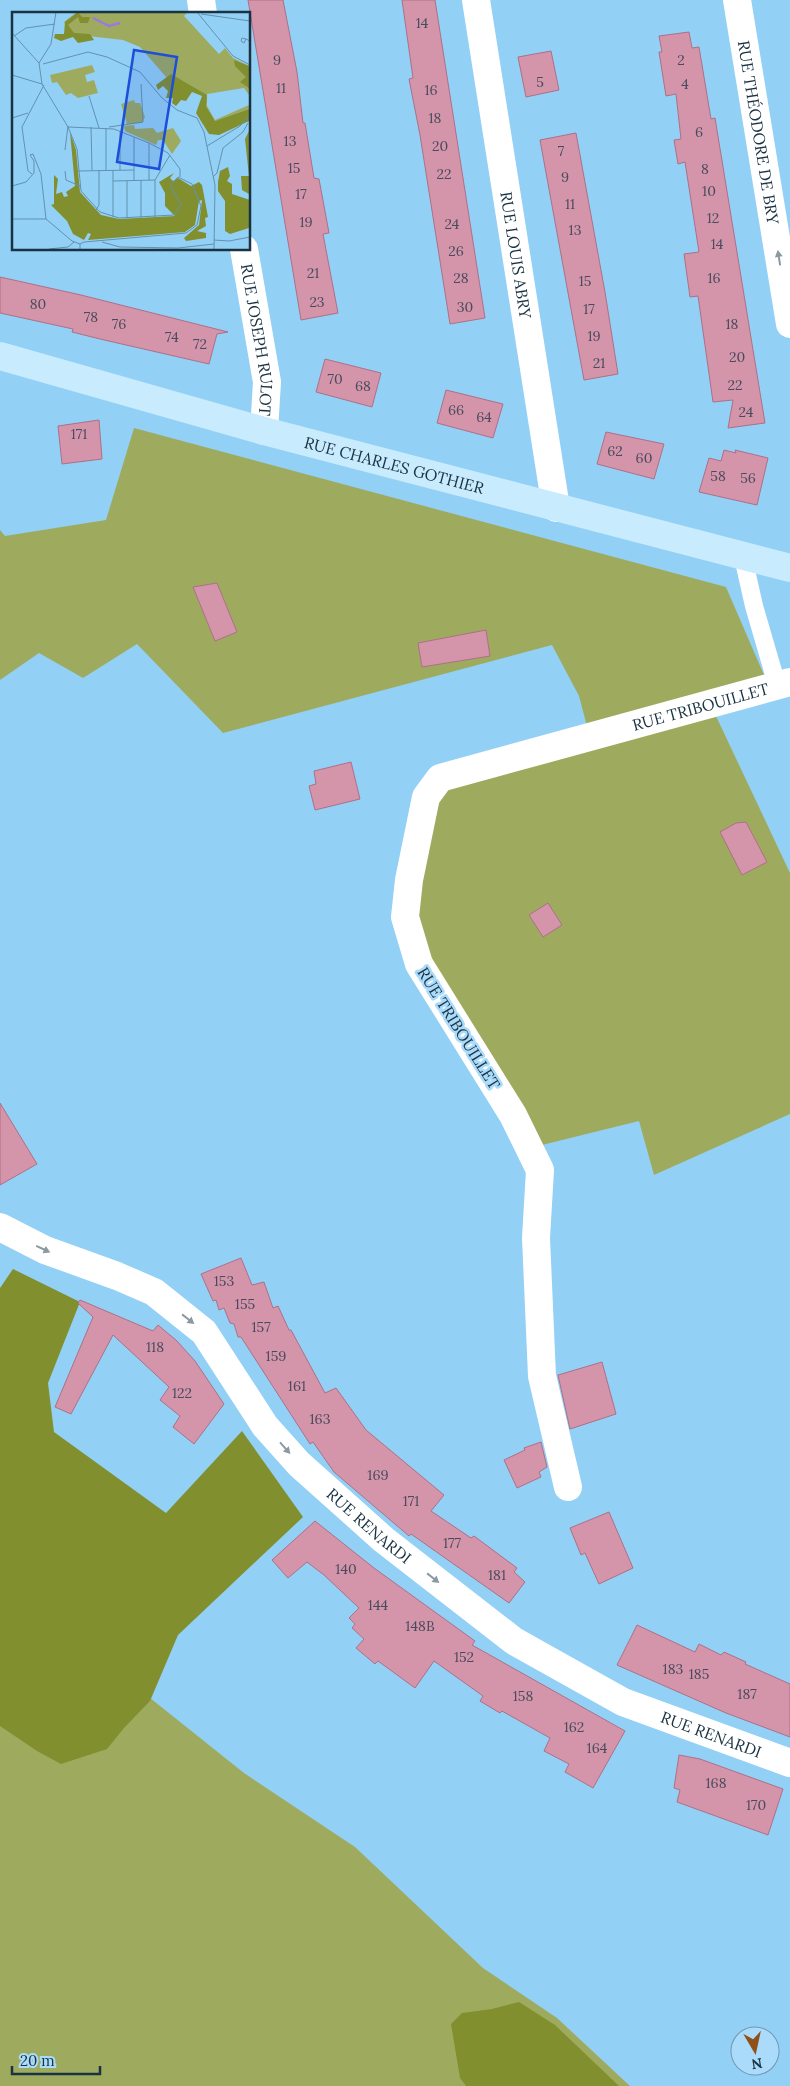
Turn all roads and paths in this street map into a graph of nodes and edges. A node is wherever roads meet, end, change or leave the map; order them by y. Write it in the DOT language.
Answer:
graph roads {
  1 [pos="476,0"];
  2 [pos="737,0"];
  3 [pos="244,250"];
  4 [pos="790,324"];
  5 [pos="0,356"];
  6 [pos="264,431"];
  7 [pos="556,508"];
  8 [pos="743,557"];
  9 [pos="790,568"];
  10 [pos="784,684"];
  11 [pos="0,1226"];
  12 [pos="568,1487"];
  13 [pos="790,1762"];
  1 -- 7 [label="street, RUE LOUIS ABRY"];
  4 -- 2 [label="street, RUE THÉODORE DE BRY, one-way"];
  3 -- 6 [label="street, RUE JOSEPH RULOT"];
  5 -- 6 [label="street, RUE CHARLES GOTHIER"];
  6 -- 7 [label="street, RUE CHARLES GOTHIER"];
  7 -- 8 [label="street, RUE CHARLES GOTHIER"];
  8 -- 9 [label="street, RUE CHARLES GOTHIER"];
  8 -- 10 [label="lane"];
  10 -- 12 [label="street, RUE TRIBOUILLET"];
  11 -- 13 [label="street, RUE RENARDI, one-way"];
}
